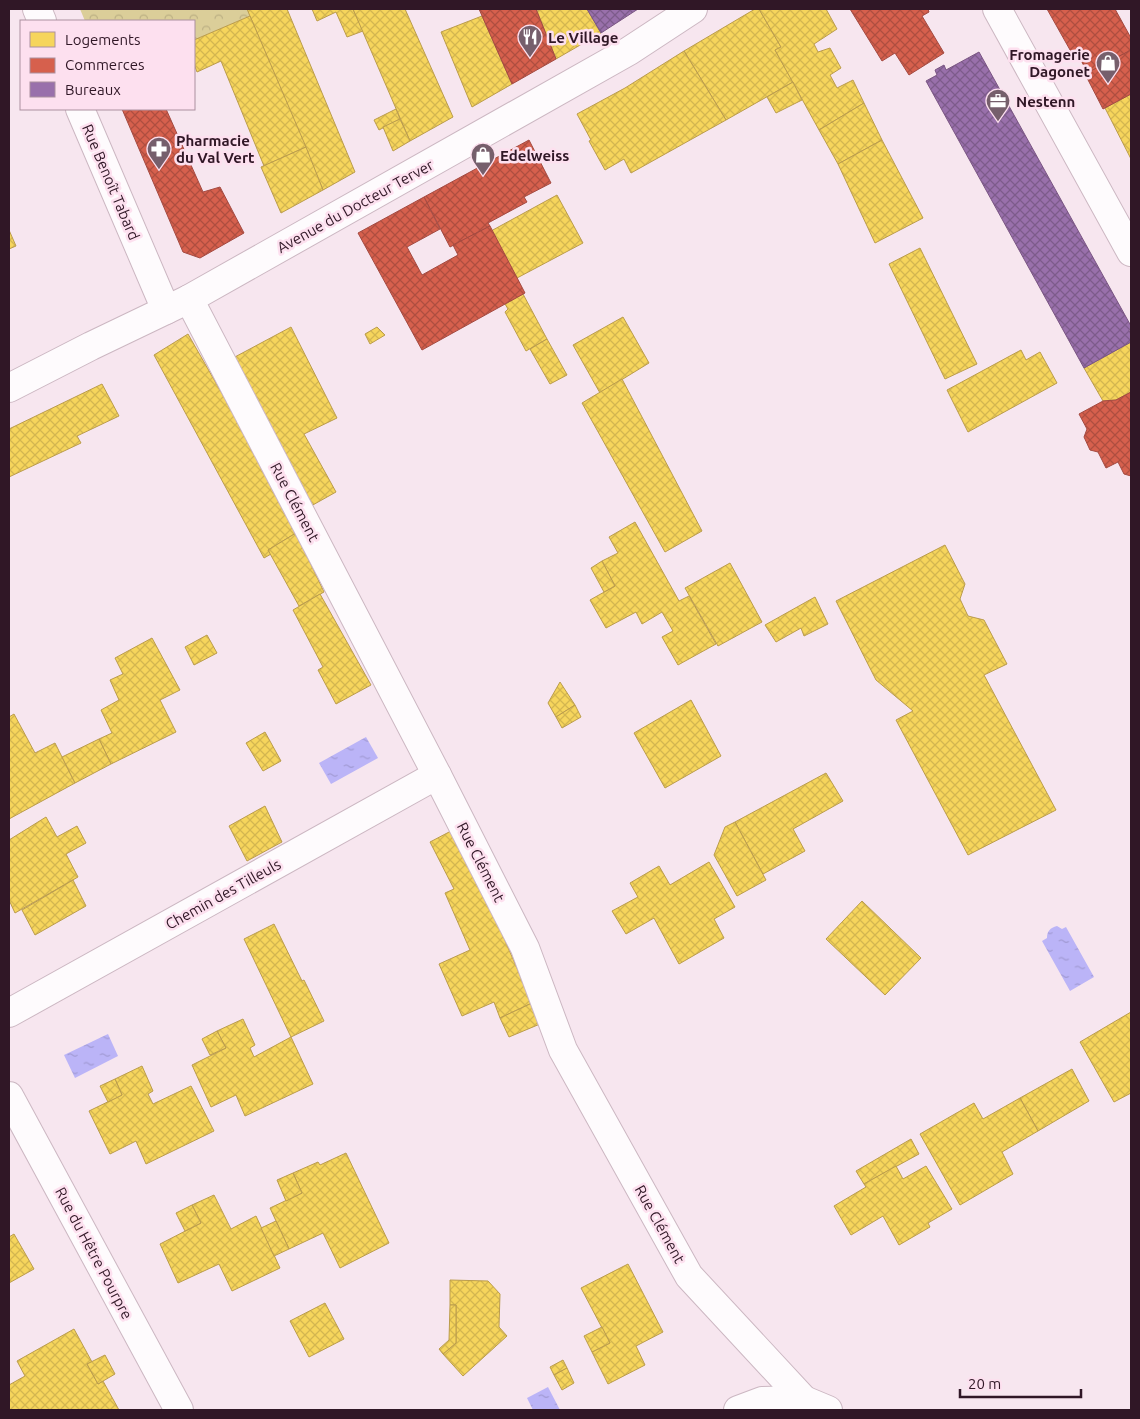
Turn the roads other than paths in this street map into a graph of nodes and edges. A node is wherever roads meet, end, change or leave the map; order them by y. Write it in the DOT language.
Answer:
graph roads {
  1 [pos="693,9"];
  2 [pos="997,9"];
  3 [pos="80,110"];
  4 [pos="1131,252"];
  5 [pos="177,305"];
  6 [pos="9,388"];
  7 [pos="437,775"];
  8 [pos="9,1013"];
  9 [pos="9,1096"];
  10 [pos="816,1405"];
  11 [pos="178,1410"];
  12 [pos="738,1410"];
  1 -- 5 [label="street, Avenue du Docteur Terver"];
  2 -- 4 [label="street"];
  3 -- 5 [label="street, Rue Benoît Tabard"];
  5 -- 6 [label="street, Avenue du Docteur Terver"];
  5 -- 7 [label="street, Rue Clément"];
  7 -- 8 [label="street, Chemin des Tilleuls"];
  7 -- 10 [label="street, Rue Clément"];
  9 -- 11 [label="street, Rue du Hêtre Pourpre"];
  10 -- 12 [label="street"];
}
